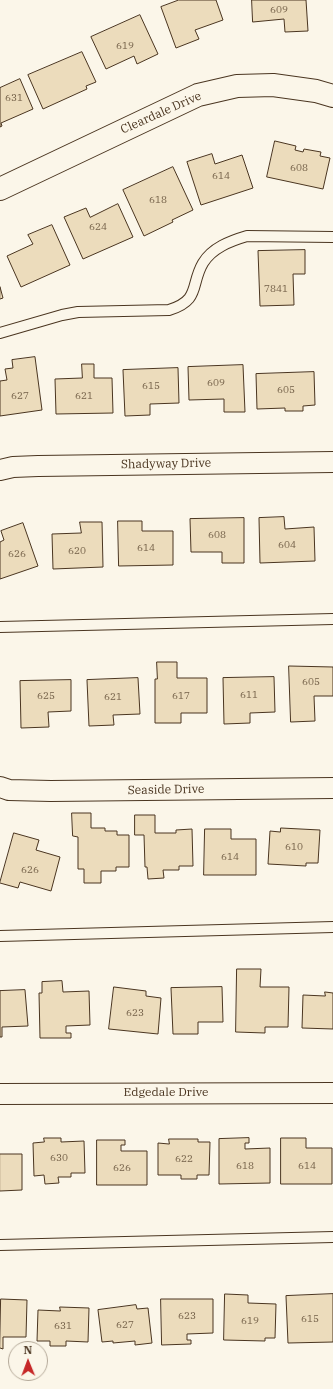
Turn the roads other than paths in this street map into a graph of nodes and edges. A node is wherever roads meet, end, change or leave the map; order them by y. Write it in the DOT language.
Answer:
graph roads {
  1 [pos="333,96"];
  2 [pos="0,189"];
  3 [pos="333,237"];
  4 [pos="0,333"];
  5 [pos="333,462"];
  6 [pos="0,470"];
  7 [pos="333,619"];
  8 [pos="0,627"];
  9 [pos="0,787"];
  10 [pos="333,788"];
  11 [pos="333,927"];
  12 [pos="0,936"];
  13 [pos="333,1093"];
  14 [pos="0,1094"];
  15 [pos="333,1238"];
  16 [pos="0,1245"];
  1 -- 2 [label="street, Cleardale Drive"];
  3 -- 4 [label="lane"];
  5 -- 6 [label="street, Shadyway Drive"];
  7 -- 8 [label="lane"];
  9 -- 10 [label="street, Seaside Drive"];
  11 -- 12 [label="lane"];
  13 -- 14 [label="street, Edgedale Drive"];
  15 -- 16 [label="lane"];
}
